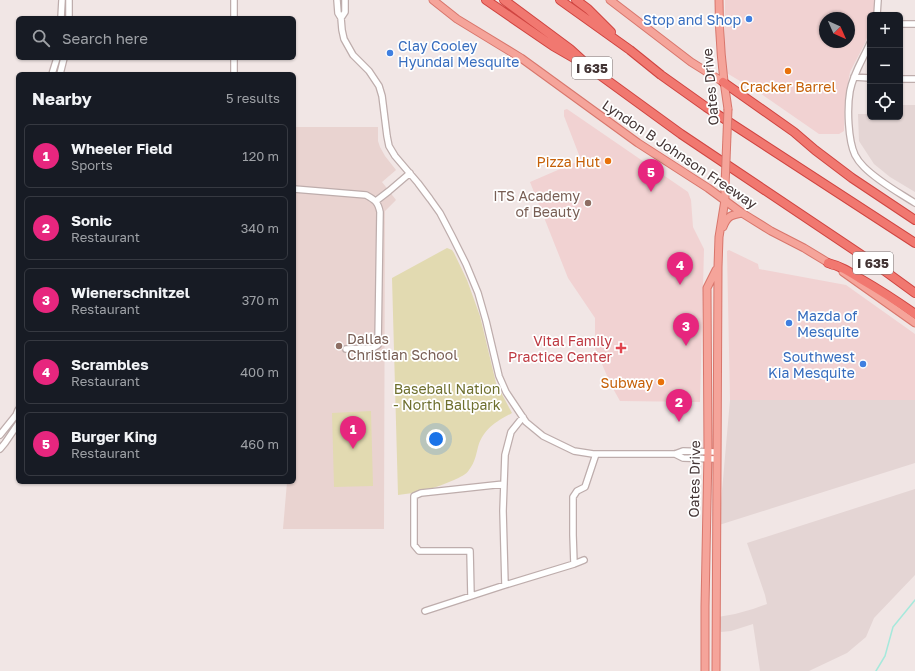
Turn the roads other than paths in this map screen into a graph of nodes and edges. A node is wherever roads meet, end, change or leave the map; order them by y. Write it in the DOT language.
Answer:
graph roads {
  1 [pos="62,0"];
  2 [pos="69,0"];
  3 [pos="234,0"];
  4 [pos="337,0"];
  5 [pos="345,0"];
  6 [pos="434,0"];
  7 [pos="486,0"];
  8 [pos="504,0"];
  9 [pos="560,0"];
  10 [pos="576,0"];
  11 [pos="610,0"];
  12 [pos="617,0"];
  13 [pos="719,0"];
  14 [pos="878,0"];
  15 [pos="877,12"];
  16 [pos="628,14"];
  17 [pos="61,16"];
  18 [pos="69,16"];
  19 [pos="234,16"];
  20 [pos="341,18"];
  21 [pos="903,24"];
  22 [pos="915,24"];
  23 [pos="867,48"];
  24 [pos="630,50"];
  25 [pos="56,60"];
  26 [pos="234,60"];
  27 [pos="64,61"];
  28 [pos="593,70"];
  29 [pos="53,72"];
  30 [pos="61,72"];
  31 [pos="234,72"];
  32 [pos="854,77"];
  33 [pos="867,78"];
  34 [pos="903,79"];
  35 [pos="915,79"];
  36 [pos="723,82"];
  37 [pos="410,173"];
  38 [pos="296,189"];
  39 [pos="725,200"];
  40 [pos="376,201"];
  41 [pos="915,202"];
  42 [pos="742,213"];
  43 [pos="915,220"];
  44 [pos="719,237"];
  45 [pos="915,243"];
  46 [pos="828,263"];
  47 [pos="718,267"];
  48 [pos="915,293"];
  49 [pos="915,314"];
  50 [pos="915,323"];
  51 [pos="346,349"];
  52 [pos="707,362"];
  53 [pos="717,363"];
  54 [pos="16,413"];
  55 [pos="523,417"];
  56 [pos="16,427"];
  57 [pos="0,435"];
  58 [pos="0,449"];
  59 [pos="596,454"];
  60 [pos="708,455"];
  61 [pos="716,455"];
  62 [pos="504,484"];
  63 [pos="584,560"];
  64 [pos="574,564"];
  65 [pos="505,584"];
  66 [pos="471,596"];
  67 [pos="425,611"];
  68 [pos="704,671"];
  69 [pos="716,671"];
  1 -- 17 [label="street"];
  2 -- 18 [label="street"];
  3 -- 19 [label="street"];
  4 -- 20 [label="street"];
  5 -- 20 [label="street"];
  6 -- 39 [label="main road, Lyndon B Johnson Freeway"];
  7 -- 28 [label="highway"];
  8 -- 28 [label="highway, Lyndon B Johnson Freeway / I 635"];
  9 -- 24 [label="highway, I 635"];
  10 -- 24 [label="highway"];
  11 -- 16 [label="main road"];
  12 -- 16 [label="main road"];
  13 -- 36 [label="main road, Oates Drive"];
  14 -- 15 [label="street"];
  16 -- 36 [label="main road"];
  20 -- 37 [label="street"];
  21 -- 22 [label="street"];
  23 -- 32 [label="street"];
  24 -- 45 [label="highway, I 635"];
  25 -- 29 [label="street"];
  26 -- 31 [label="street"];
  27 -- 30 [label="street"];
  28 -- 48 [label="highway, Lyndon B Johnson Freeway / I 635"];
  32 -- 33 [label="street"];
  32 -- 41 [label="street"];
  34 -- 35 [label="street"];
  36 -- 39 [label="main road, Oates Drive, bridge"];
  36 -- 43 [label="highway"];
  37 -- 40 [label="street"];
  37 -- 55 [label="street"];
  38 -- 40 [label="street"];
  39 -- 42 [label="main road, Lyndon B Johnson Freeway"];
  39 -- 44 [label="main road, Oates Drive"];
  40 -- 51 [label="street"];
  42 -- 44 [label="main road"];
  42 -- 46 [label="main road, Lyndon B Johnson Freeway"];
  44 -- 47 [label="main road, Oates Drive"];
  46 -- 49 [label="highway"];
  46 -- 50 [label="main road, Lyndon B Johnson Freeway"];
  47 -- 52 [label="main road, Oates Drive"];
  47 -- 53 [label="main road, Oates Drive"];
  52 -- 53 [label="main road"];
  52 -- 60 [label="main road, Oates Drive"];
  53 -- 61 [label="main road, Oates Drive"];
  54 -- 57 [label="street"];
  55 -- 59 [label="street"];
  55 -- 62 [label="street"];
  56 -- 58 [label="street"];
  59 -- 60 [label="street"];
  59 -- 64 [label="street"];
  60 -- 61 [label="street"];
  60 -- 68 [label="main road, Oates Drive"];
  61 -- 69 [label="main road, Oates Drive"];
  62 -- 65 [label="street"];
  62 -- 66 [label="street"];
  63 -- 64 [label="street"];
  64 -- 65 [label="street"];
  65 -- 66 [label="street"];
  66 -- 67 [label="street"];
}
